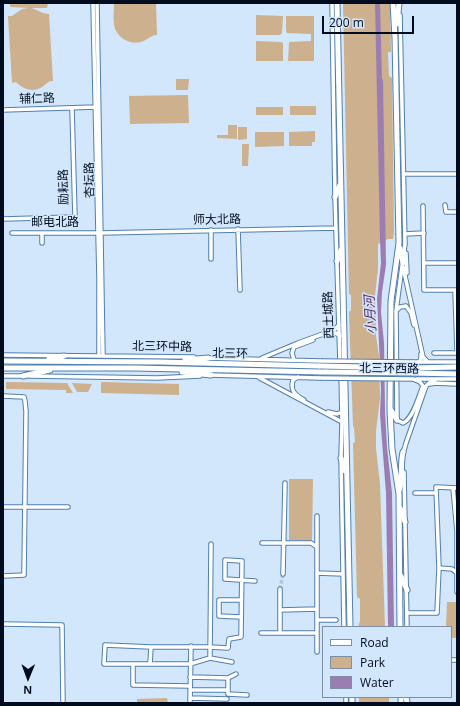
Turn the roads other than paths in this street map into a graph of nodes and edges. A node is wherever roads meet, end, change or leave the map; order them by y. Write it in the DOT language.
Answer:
graph roads {
  1 [pos="93,3"];
  2 [pos="97,3"];
  3 [pos="334,3"];
  4 [pos="393,3"];
  5 [pos="400,3"];
  6 [pos="395,38"];
  7 [pos="97,107"];
  8 [pos="72,109"];
  9 [pos="3,110"];
  10 [pos="404,174"];
  11 [pos="457,174"];
  12 [pos="341,183"];
  13 [pos="335,197"];
  14 [pos="445,205"];
  15 [pos="423,206"];
  16 [pos="457,212"];
  17 [pos="75,217"];
  18 [pos="3,218"];
  19 [pos="75,224"];
  20 [pos="336,228"];
  21 [pos="211,230"];
  22 [pos="238,230"];
  23 [pos="12,233"];
  24 [pos="42,233"];
  25 [pos="99,233"];
  26 [pos="424,233"];
  27 [pos="405,234"];
  28 [pos="42,243"];
  29 [pos="399,243"];
  30 [pos="405,244"];
  31 [pos="342,247"];
  32 [pos="211,259"];
  33 [pos="337,261"];
  34 [pos="403,263"];
  35 [pos="457,263"];
  36 [pos="424,264"];
  37 [pos="407,288"];
  38 [pos="240,290"];
  39 [pos="456,290"];
  40 [pos="396,311"];
  41 [pos="456,311"];
  42 [pos="390,317"];
  43 [pos="339,325"];
  44 [pos="340,336"];
  45 [pos="345,341"];
  46 [pos="457,352"];
  47 [pos="434,353"];
  48 [pos="3,355"];
  49 [pos="64,356"];
  50 [pos="101,356"];
  51 [pos="208,358"];
  52 [pos="258,360"];
  53 [pos="294,360"];
  54 [pos="3,361"];
  55 [pos="40,361"];
  56 [pos="159,362"];
  57 [pos="419,362"];
  58 [pos="428,362"];
  59 [pos="457,362"];
  60 [pos="320,363"];
  61 [pos="457,367"];
  62 [pos="3,368"];
  63 [pos="58,368"];
  64 [pos="135,368"];
  65 [pos="412,370"];
  66 [pos="457,374"];
  67 [pos="211,375"];
  68 [pos="320,375"];
  69 [pos="3,376"];
  70 [pos="23,376"];
  71 [pos="257,377"];
  72 [pos="298,377"];
  73 [pos="437,379"];
  74 [pos="457,379"];
  75 [pos="430,384"];
  76 [pos="457,384"];
  77 [pos="3,396"];
  78 [pos="346,401"];
  79 [pos="390,410"];
  80 [pos="342,412"];
  81 [pos="397,420"];
  82 [pos="342,422"];
  83 [pos="346,429"];
  84 [pos="403,452"];
  85 [pos="341,458"];
  86 [pos="347,474"];
  87 [pos="285,483"];
  88 [pos="455,488"];
  89 [pos="415,493"];
  90 [pos="436,493"];
  91 [pos="399,494"];
  92 [pos="399,505"];
  93 [pos="456,506"];
  94 [pos="3,507"];
  95 [pos="25,507"];
  96 [pos="68,507"];
  97 [pos="317,516"];
  98 [pos="405,522"];
  99 [pos="262,543"];
  100 [pos="283,543"];
  101 [pos="211,544"];
  102 [pos="317,547"];
  103 [pos="439,568"];
  104 [pos="317,573"];
  105 [pos="400,573"];
  106 [pos="457,573"];
  107 [pos="283,574"];
  108 [pos="343,574"];
  109 [pos="3,576"];
  110 [pos="242,580"];
  111 [pos="255,581"];
  112 [pos="280,589"];
  113 [pos="406,590"];
  114 [pos="457,592"];
  115 [pos="241,600"];
  116 [pos="317,609"];
  117 [pos="280,610"];
  118 [pos="407,613"];
  119 [pos="241,617"];
  120 [pos="317,620"];
  121 [pos="336,620"];
  122 [pos="3,624"];
  123 [pos="344,626"];
  124 [pos="350,626"];
  125 [pos="400,626"];
  126 [pos="407,626"];
  127 [pos="261,633"];
  128 [pos="280,633"];
  129 [pos="317,633"];
  130 [pos="191,646"];
  131 [pos="150,647"];
  132 [pos="210,647"];
  133 [pos="317,652"];
  134 [pos="210,658"];
  135 [pos="232,662"];
  136 [pos="133,664"];
  137 [pos="150,664"];
  138 [pos="190,664"];
  139 [pos="236,674"];
  140 [pos="190,677"];
  141 [pos="228,678"];
  142 [pos="190,688"];
  143 [pos="248,695"];
  144 [pos="227,697"];
  145 [pos="190,698"];
  146 [pos="63,703"];
  147 [pos="190,703"];
  1 -- 7 [label="street, 杏坛路"];
  2 -- 7 [label="street, 杏坛路"];
  3 -- 12 [label="highway, 西土城路"];
  3 -- 13 [label="street, 西土城路"];
  4 -- 6 [label="highway"];
  5 -- 6 [label="highway"];
  5 -- 10 [label="street"];
  6 -- 29 [label="highway"];
  7 -- 8 [label="street, 辅仁路"];
  7 -- 25 [label="street, 杏坛路"];
  8 -- 9 [label="street, 辅仁路"];
  8 -- 17 [label="street, 励耘路"];
  10 -- 11 [label="street"];
  10 -- 27 [label="street"];
  12 -- 13 [label="highway"];
  12 -- 31 [label="highway, 西土城路"];
  13 -- 20 [label="street, 西土城路"];
  14 -- 16 [label="street"];
  15 -- 26 [label="street"];
  17 -- 18 [label="street, 励耘路"];
  17 -- 19 [label="street"];
  20 -- 22 [label="street, 师大北路"];
  20 -- 33 [label="street, 西土城路"];
  21 -- 22 [label="street, 师大北路"];
  21 -- 25 [label="street, 师大北路"];
  21 -- 32 [label="street"];
  22 -- 38 [label="street"];
  23 -- 24 [label="street, 邮电北路"];
  24 -- 25 [label="street, 邮电北路"];
  24 -- 28 [label="street"];
  25 -- 50 [label="street, 杏坛路"];
  26 -- 27 [label="street"];
  26 -- 36 [label="street"];
  27 -- 30 [label="street"];
  29 -- 34 [label="highway"];
  29 -- 42 [label="highway"];
  30 -- 34 [label="street"];
  30 -- 37 [label="street"];
  31 -- 33 [label="highway"];
  31 -- 45 [label="highway, 西土城路"];
  33 -- 43 [label="street, 西土城路"];
  34 -- 37 [label="street"];
  34 -- 40 [label="street"];
  35 -- 36 [label="street"];
  36 -- 39 [label="street"];
  37 -- 58 [label="street"];
  39 -- 41 [label="street"];
  40 -- 42 [label="highway"];
  40 -- 57 [label="street"];
  40 -- 81 [label="street"];
  41 -- 46 [label="street"];
  42 -- 79 [label="highway"];
  43 -- 44 [label="street, 西土城路"];
  43 -- 52 [label="street"];
  44 -- 45 [label="highway"];
  44 -- 53 [label="street"];
  44 -- 80 [label="street, 西土城路"];
  45 -- 78 [label="highway, 西土城路"];
  46 -- 47 [label="street"];
  48 -- 49 [label="street, 北三环中路"];
  49 -- 50 [label="street, 北三环中路"];
  49 -- 55 [label="highway"];
  50 -- 51 [label="street, 北三环中路"];
  51 -- 52 [label="street, 北三环中路"];
  51 -- 56 [label="highway"];
  52 -- 53 [label="street, 北三环中路"];
  53 -- 60 [label="street, 北三环中路"];
  54 -- 55 [label="highway, 北三环"];
  55 -- 56 [label="highway, 北三环"];
  56 -- 60 [label="highway, 北三环"];
  57 -- 58 [label="street, 北三环西路"];
  57 -- 65 [label="street, 北三环西路"];
  58 -- 59 [label="street, 北三环西路"];
  60 -- 65 [label="highway, 北三环, bridge"];
  61 -- 65 [label="highway, 北三环"];
  62 -- 63 [label="highway, 北三环"];
  63 -- 64 [label="highway, 北三环"];
  63 -- 70 [label="highway"];
  64 -- 67 [label="highway"];
  64 -- 68 [label="highway, 北三环"];
  65 -- 66 [label="highway, 北三环"];
  65 -- 68 [label="highway, 北三环, bridge"];
  65 -- 73 [label="street, 北三环西路"];
  65 -- 81 [label="street"];
  67 -- 70 [label="street"];
  67 -- 71 [label="street"];
  68 -- 72 [label="street"];
  69 -- 70 [label="street"];
  71 -- 72 [label="street"];
  71 -- 82 [label="street"];
  72 -- 80 [label="street"];
  73 -- 74 [label="street, 北三环西路"];
  73 -- 84 [label="street"];
  75 -- 76 [label="street"];
  77 -- 95 [label="street"];
  78 -- 80 [label="highway"];
  78 -- 83 [label="highway, 西土城路"];
  79 -- 81 [label="highway"];
  79 -- 91 [label="highway"];
  80 -- 82 [label="street, 西土城路"];
  82 -- 83 [label="highway"];
  82 -- 85 [label="street, 西土城路"];
  83 -- 86 [label="highway, 西土城路"];
  84 -- 91 [label="highway"];
  84 -- 98 [label="street"];
  85 -- 86 [label="highway"];
  85 -- 108 [label="street, 西土城路"];
  86 -- 124 [label="highway, 西土城路"];
  87 -- 100 [label="street"];
  88 -- 90 [label="street"];
  88 -- 93 [label="street"];
  89 -- 90 [label="street"];
  90 -- 103 [label="street"];
  91 -- 92 [label="highway"];
  92 -- 98 [label="highway"];
  92 -- 105 [label="highway"];
  93 -- 106 [label="street"];
  94 -- 95 [label="street"];
  95 -- 96 [label="street"];
  95 -- 109 [label="street"];
  97 -- 102 [label="street"];
  98 -- 113 [label="street"];
  99 -- 100 [label="street"];
  100 -- 102 [label="street"];
  100 -- 107 [label="street"];
  101 -- 132 [label="street"];
  102 -- 104 [label="street"];
  103 -- 106 [label="street"];
  103 -- 118 [label="street"];
  104 -- 108 [label="street"];
  104 -- 116 [label="street"];
  105 -- 113 [label="highway"];
  105 -- 125 [label="highway"];
  106 -- 114 [label="street"];
  108 -- 123 [label="street, 西土城路"];
  110 -- 110 [label="street"];
  110 -- 111 [label="street"];
  110 -- 115 [label="street"];
  112 -- 117 [label="street"];
  113 -- 118 [label="street"];
  115 -- 119 [label="street"];
  115 -- 119 [label="street"];
  116 -- 117 [label="street"];
  116 -- 120 [label="street"];
  117 -- 128 [label="street"];
  118 -- 126 [label="street"];
  119 -- 132 [label="street"];
  120 -- 121 [label="street"];
  120 -- 129 [label="street"];
  122 -- 146 [label="street"];
  127 -- 128 [label="street"];
  128 -- 129 [label="street"];
  129 -- 133 [label="street"];
  130 -- 131 [label="street"];
  130 -- 132 [label="street"];
  130 -- 138 [label="street"];
  131 -- 136 [label="street"];
  131 -- 137 [label="street"];
  132 -- 134 [label="street"];
  134 -- 135 [label="street"];
  134 -- 138 [label="street"];
  136 -- 137 [label="street"];
  136 -- 142 [label="street"];
  137 -- 138 [label="street"];
  138 -- 140 [label="street"];
  139 -- 141 [label="street"];
  140 -- 141 [label="street"];
  140 -- 142 [label="street"];
  141 -- 144 [label="street"];
  142 -- 144 [label="street"];
  142 -- 145 [label="street"];
  143 -- 144 [label="street"];
  144 -- 145 [label="street"];
  145 -- 147 [label="street"];
}
